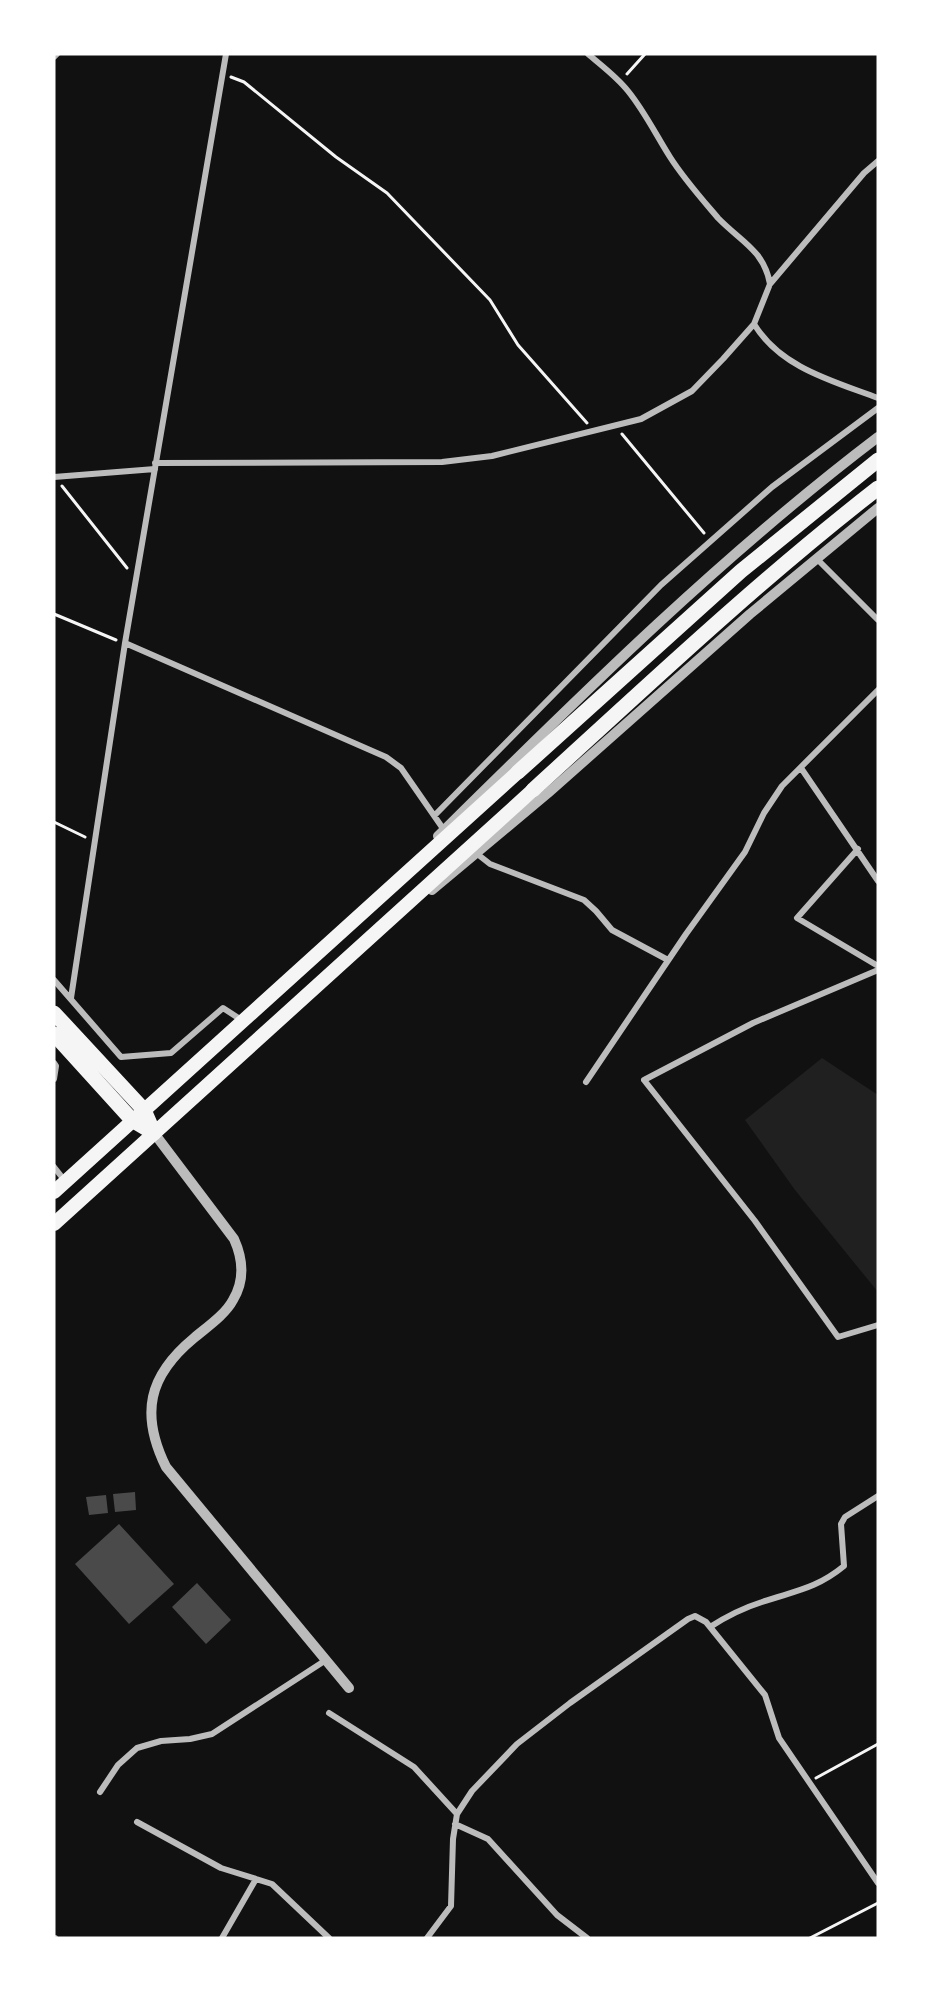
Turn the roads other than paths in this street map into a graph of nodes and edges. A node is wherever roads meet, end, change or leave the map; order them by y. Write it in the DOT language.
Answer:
graph roads {
  1 [pos="226,54"];
  2 [pos="588,54"];
  3 [pos="878,161"];
  4 [pos="770,284"];
  5 [pos="754,324"];
  6 [pos="878,398"];
  7 [pos="878,408"];
  8 [pos="878,438"];
  9 [pos="878,460"];
  10 [pos="155,466"];
  11 [pos="54,477"];
  12 [pos="878,488"];
  13 [pos="878,508"];
  14 [pos="816,558"];
  15 [pos="878,620"];
  16 [pos="125,643"];
  17 [pos="878,690"];
  18 [pos="801,768"];
  19 [pos="518,772"];
  20 [pos="534,790"];
  21 [pos="435,815"];
  22 [pos="444,830"];
  23 [pos="858,849"];
  24 [pos="476,854"];
  25 [pos="878,881"];
  26 [pos="335,937"];
  27 [pos="668,960"];
  28 [pos="878,968"];
  29 [pos="54,980"];
  30 [pos="310,992"];
  31 [pos="71,998"];
  32 [pos="54,1013"];
  33 [pos="243,1021"];
  34 [pos="54,1034"];
  35 [pos="54,1063"];
  36 [pos="54,1079"];
  37 [pos="586,1082"];
  38 [pos="138,1115"];
  39 [pos="154,1132"];
  40 [pos="54,1167"];
  41 [pos="65,1182"];
  42 [pos="54,1192"];
  43 [pos="54,1224"];
  44 [pos="878,1325"];
  45 [pos="878,1496"];
  46 [pos="710,1627"];
  47 [pos="326,1660"];
  48 [pos="350,1688"];
  49 [pos="329,1713"];
  50 [pos="100,1792"];
  51 [pos="458,1814"];
  52 [pos="137,1822"];
  53 [pos="456,1824"];
  54 [pos="256,1879"];
  55 [pos="878,1883"];
  56 [pos="222,1938"];
  57 [pos="329,1938"];
  58 [pos="427,1938"];
  59 [pos="587,1938"];
  1 -- 10 [label="street"];
  2 -- 4 [label="street"];
  3 -- 4 [label="street"];
  4 -- 5 [label="street"];
  5 -- 6 [label="street"];
  5 -- 10 [label="street"];
  7 -- 21 [label="street"];
  8 -- 22 [label="street"];
  9 -- 19 [label="highway"];
  10 -- 11 [label="street"];
  10 -- 16 [label="street"];
  12 -- 20 [label="highway"];
  13 -- 14 [label="street"];
  14 -- 15 [label="street"];
  14 -- 24 [label="street"];
  16 -- 21 [label="street"];
  16 -- 31 [label="street"];
  17 -- 18 [label="street"];
  18 -- 23 [label="street"];
  18 -- 27 [label="street"];
  19 -- 26 [label="main road"];
  20 -- 30 [label="main road"];
  21 -- 22 [label="street"];
  22 -- 26 [label="street"];
  23 -- 25 [label="street"];
  23 -- 28 [label="street"];
  24 -- 27 [label="street"];
  24 -- 30 [label="street"];
  26 -- 33 [label="main road"];
  27 -- 37 [label="street"];
  28 -- 44 [label="street"];
  29 -- 31 [label="street"];
  30 -- 39 [label="main road"];
  31 -- 33 [label="street"];
  32 -- 38 [label="highway"];
  33 -- 38 [label="main road"];
  34 -- 38 [label="highway"];
  35 -- 36 [label="street"];
  38 -- 39 [label="highway"];
  38 -- 41 [label="main road"];
  39 -- 43 [label="main road"];
  39 -- 47 [label="street"];
  40 -- 41 [label="street"];
  41 -- 42 [label="main road"];
  45 -- 46 [label="street"];
  46 -- 51 [label="street"];
  46 -- 55 [label="street"];
  47 -- 48 [label="street"];
  47 -- 50 [label="street"];
  49 -- 51 [label="street"];
  51 -- 53 [label="street"];
  52 -- 54 [label="street"];
  53 -- 58 [label="street"];
  53 -- 59 [label="street"];
  54 -- 56 [label="street"];
  54 -- 57 [label="street"];
}
